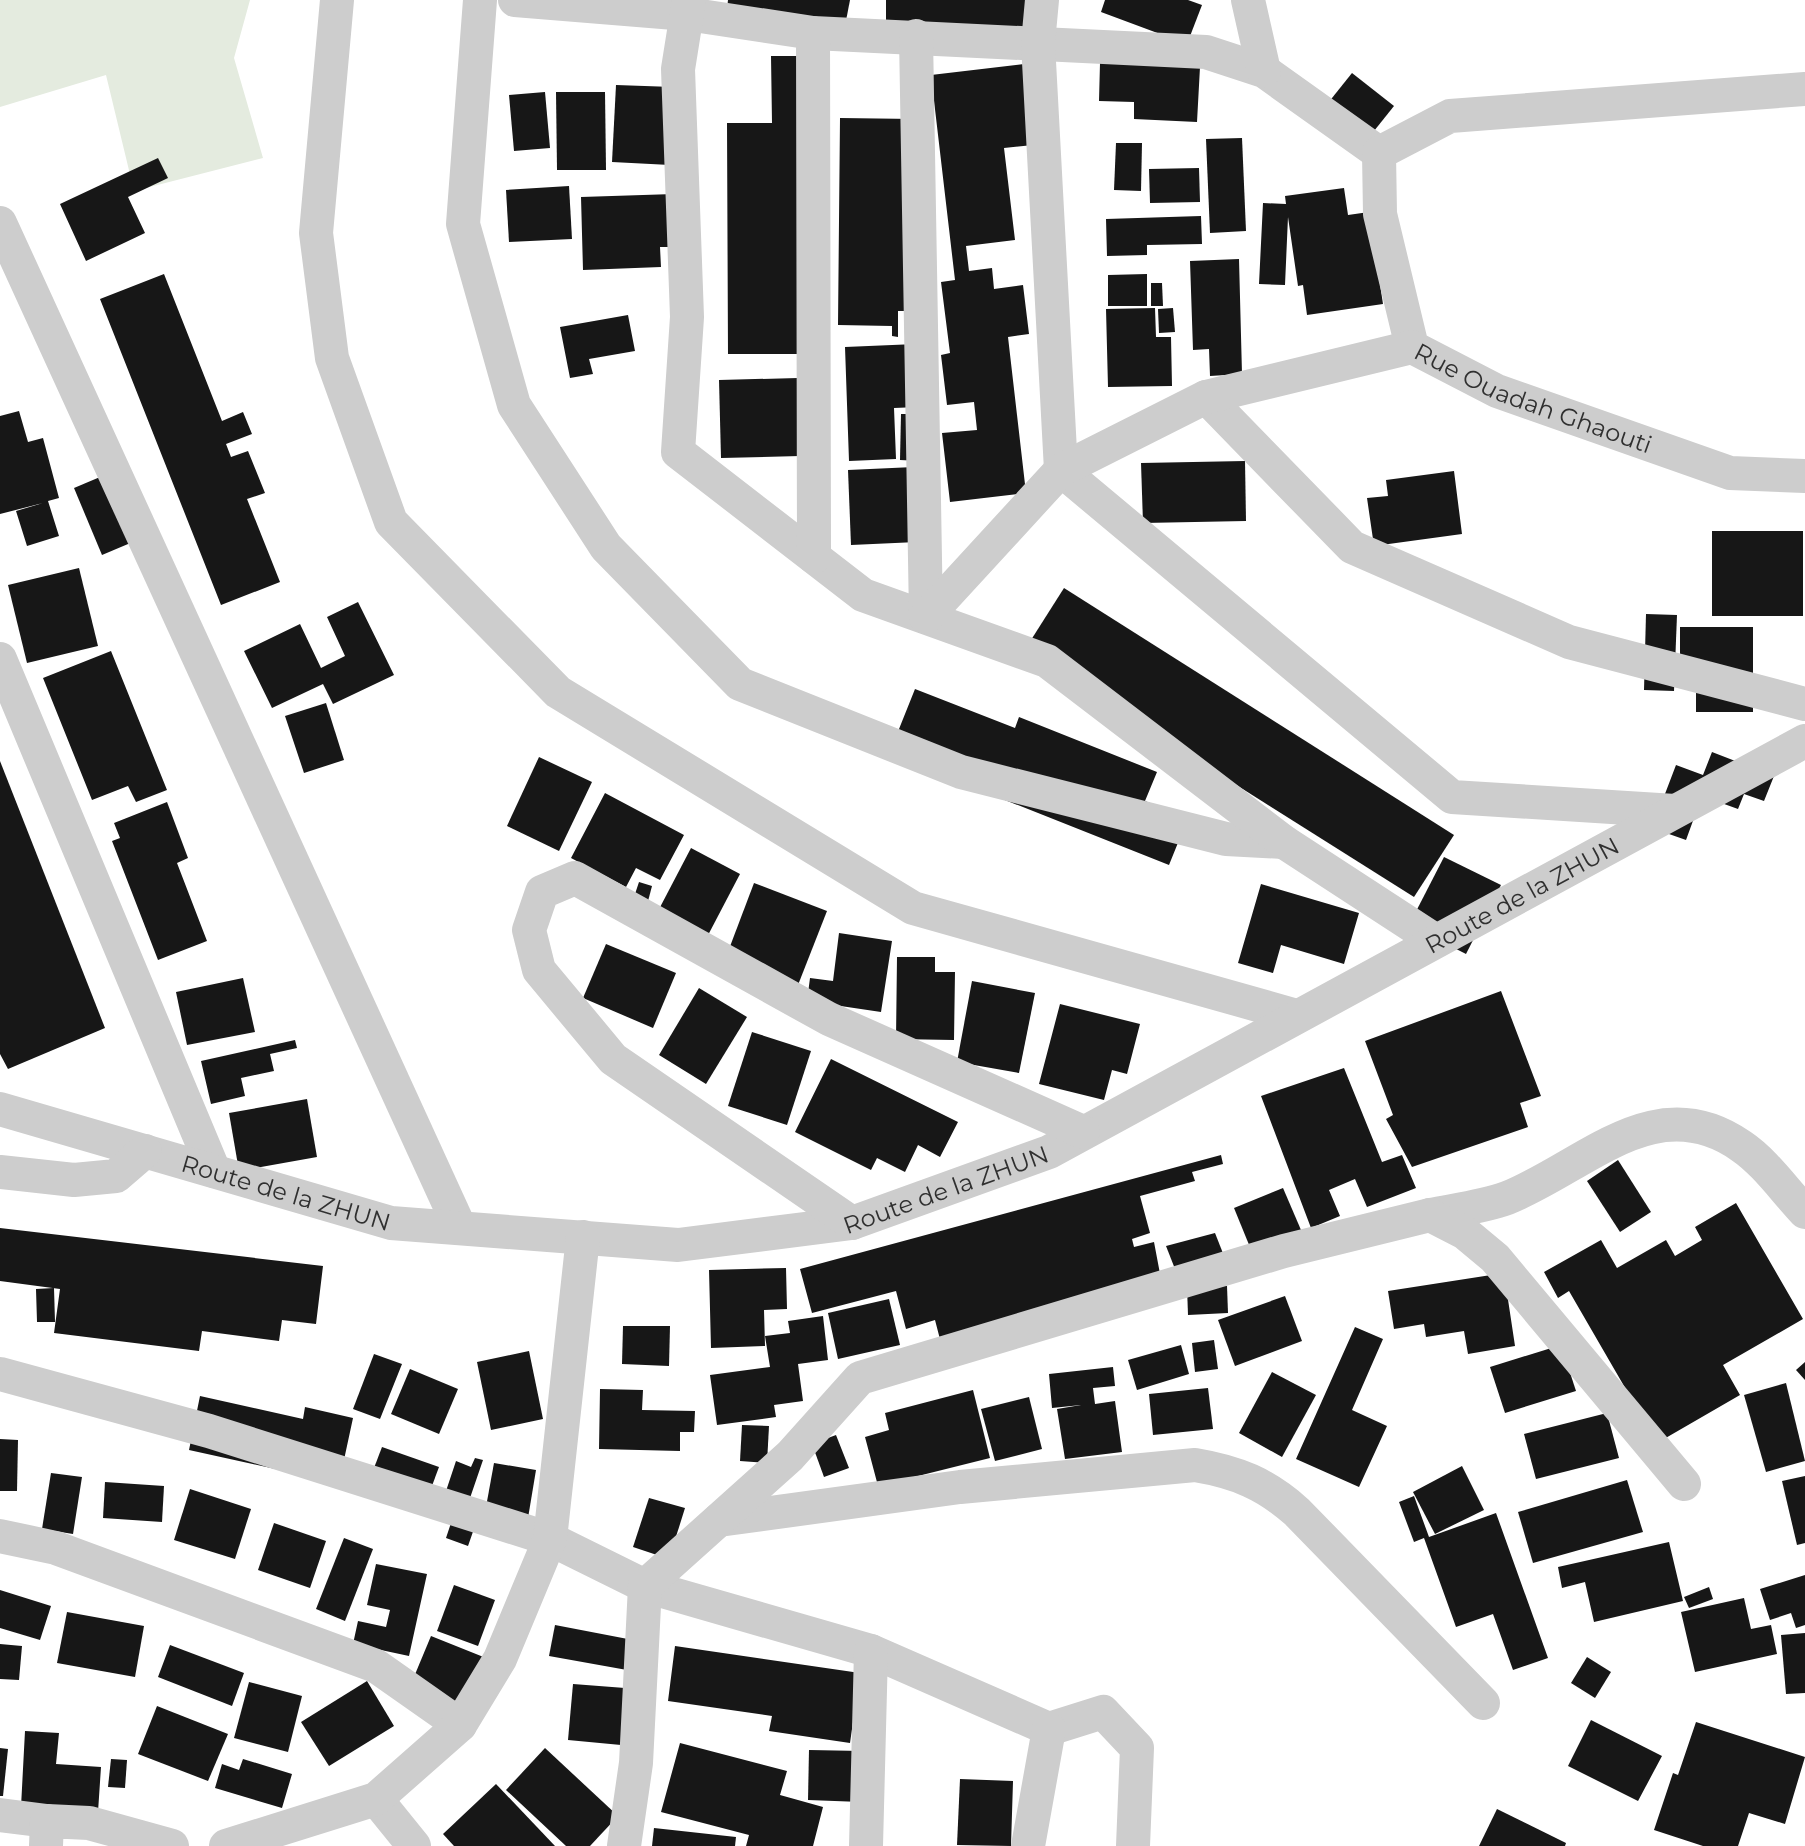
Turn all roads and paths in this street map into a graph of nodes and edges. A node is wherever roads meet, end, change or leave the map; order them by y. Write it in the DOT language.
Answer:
graph roads {
  1 [pos="337,0"];
  2 [pos="480,0"];
  3 [pos="515,0"];
  4 [pos="1042,0"];
  5 [pos="1248,0"];
  6 [pos="688,7"];
  7 [pos="813,33"];
  8 [pos="916,36"];
  9 [pos="1038,43"];
  10 [pos="1264,71"];
  11 [pos="1805,89"];
  12 [pos="1379,153"];
  13 [pos="0,223"];
  14 [pos="1412,347"];
  15 [pos="1206,397"];
  16 [pos="1061,470"];
  17 [pos="1805,476"];
  18 [pos="814,557"];
  19 [pos="926,617"];
  20 [pos="0,659"];
  21 [pos="1805,704"];
  22 [pos="1805,741"];
  23 [pos="1676,811"];
  24 [pos="1284,842"];
  25 [pos="1436,941"];
  26 [pos="1297,1016"];
  27 [pos="0,1109"];
  28 [pos="1083,1132"];
  29 [pos="145,1151"];
  30 [pos="214,1171"];
  31 [pos="0,1172"];
  32 [pos="1805,1212"];
  33 [pos="1430,1215"];
  34 [pos="852,1223"];
  35 [pos="460,1228"];
  36 [pos="583,1237"];
  37 [pos="0,1374"];
  38 [pos="1684,1484"];
  39 [pos="719,1520"];
  40 [pos="0,1536"];
  41 [pos="550,1539"];
  42 [pos="645,1586"];
  43 [pos="871,1651"];
  44 [pos="1483,1703"];
  45 [pos="460,1725"];
  46 [pos="1049,1729"];
  47 [pos="376,1799"];
  48 [pos="0,1815"];
  49 [pos="47,1834"];
  50 [pos="172,1846"];
  51 [pos="226,1846"];
  52 [pos="414,1846"];
  53 [pos="624,1846"];
  54 [pos="866,1846"];
  55 [pos="1028,1846"];
  56 [pos="1133,1846"];
  1 -- 26 [label="street"];
  2 -- 24 [label="street"];
  3 -- 6 [label="street"];
  4 -- 9 [label="street"];
  5 -- 10 [label="street"];
  6 -- 7 [label="street"];
  6 -- 18 [label="street"];
  7 -- 8 [label="street"];
  7 -- 18 [label="street"];
  8 -- 9 [label="street"];
  8 -- 19 [label="street"];
  9 -- 10 [label="street"];
  9 -- 16 [label="street"];
  10 -- 12 [label="street"];
  11 -- 12 [label="street"];
  12 -- 14 [label="street, Rue Ouadah Ghaouti"];
  13 -- 35 [label="street"];
  14 -- 15 [label="street"];
  14 -- 17 [label="street, Rue Ouadah Ghaouti"];
  15 -- 16 [label="street"];
  15 -- 21 [label="street"];
  16 -- 19 [label="street"];
  16 -- 23 [label="street"];
  18 -- 19 [label="street"];
  19 -- 24 [label="street"];
  20 -- 30 [label="street"];
  22 -- 23 [label="street, Route de la ZHUN"];
  23 -- 25 [label="street, Route de la ZHUN"];
  24 -- 25 [label="street"];
  25 -- 26 [label="street, Route de la ZHUN"];
  26 -- 28 [label="street, Route de la ZHUN"];
  27 -- 29 [label="street, Route de la ZHUN"];
  28 -- 34 [label="street, Route de la ZHUN"];
  28 -- 34 [label="street"];
  29 -- 30 [label="street, Route de la ZHUN"];
  29 -- 31 [label="street"];
  30 -- 35 [label="street, Route de la ZHUN"];
  32 -- 33 [label="street"];
  33 -- 38 [label="street"];
  33 -- 39 [label="street"];
  34 -- 36 [label="street, Route de la ZHUN"];
  35 -- 36 [label="street, Route de la ZHUN"];
  36 -- 41 [label="street"];
  37 -- 41 [label="street"];
  39 -- 42 [label="street"];
  39 -- 44 [label="street"];
  40 -- 45 [label="street"];
  41 -- 42 [label="street"];
  41 -- 45 [label="street"];
  42 -- 43 [label="street"];
  42 -- 53 [label="street"];
  43 -- 46 [label="street"];
  43 -- 54 [label="street"];
  45 -- 47 [label="street"];
  46 -- 55 [label="street"];
  46 -- 56 [label="street"];
  47 -- 51 [label="street"];
  47 -- 52 [label="street"];
  48 -- 49 [label="street"];
  49 -- 50 [label="street"];
}
